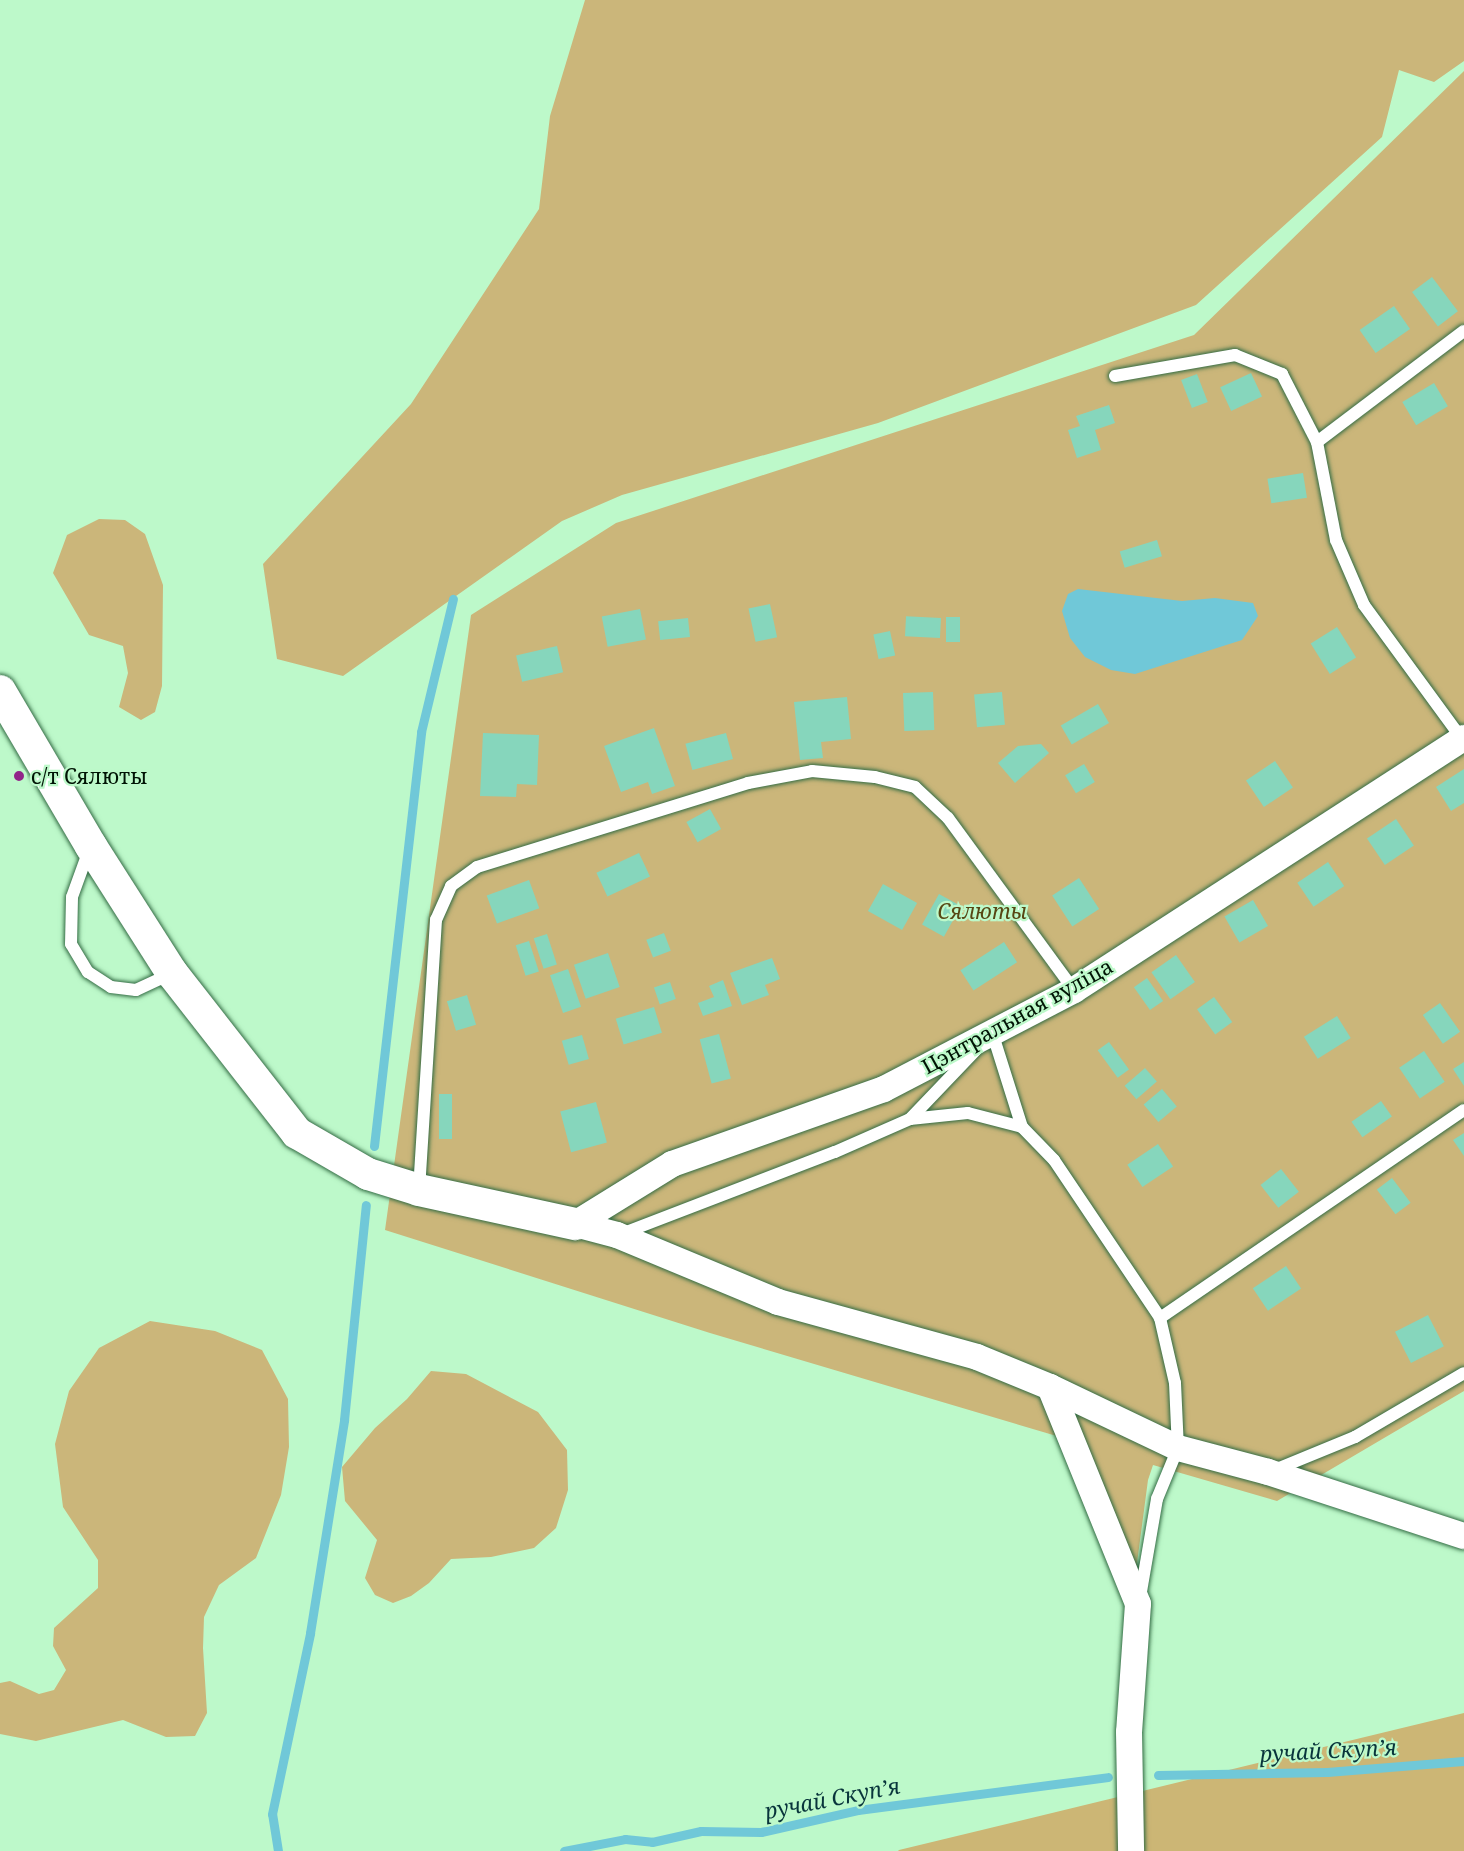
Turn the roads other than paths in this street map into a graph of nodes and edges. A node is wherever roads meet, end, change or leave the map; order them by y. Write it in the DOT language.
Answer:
graph roads {
  1 [pos="1464,331"];
  2 [pos="1115,376"];
  3 [pos="1317,442"];
  4 [pos="0,691"];
  5 [pos="1463,738"];
  6 [pos="91,846"];
  7 [pos="172,973"];
  8 [pos="1074,990"];
  9 [pos="992,1032"];
  10 [pos="1464,1110"];
  11 [pos="910,1119"];
  12 [pos="1022,1127"];
  13 [pos="419,1190"];
  14 [pos="575,1224"];
  15 [pos="617,1235"];
  16 [pos="1160,1318"];
  17 [pos="1464,1373"];
  18 [pos="1050,1387"];
  19 [pos="1178,1448"];
  20 [pos="1268,1472"];
  21 [pos="1464,1536"];
  22 [pos="1138,1604"];
  23 [pos="1131,1851"];
  1 -- 3 [label="lane"];
  2 -- 3 [label="lane"];
  3 -- 5 [label="lane"];
  4 -- 6 [label="street"];
  5 -- 8 [label="street, Цэнтральная вуліца"];
  6 -- 7 [label="street"];
  6 -- 7 [label="lane"];
  7 -- 13 [label="street"];
  8 -- 9 [label="street, Цэнтральная вуліца"];
  8 -- 13 [label="lane"];
  9 -- 11 [label="lane"];
  9 -- 12 [label="lane"];
  9 -- 14 [label="street, Цэнтральная вуліца"];
  10 -- 16 [label="lane"];
  11 -- 12 [label="lane"];
  11 -- 15 [label="lane"];
  12 -- 16 [label="lane"];
  13 -- 14 [label="street"];
  14 -- 15 [label="street"];
  15 -- 18 [label="street"];
  16 -- 19 [label="lane"];
  17 -- 20 [label="lane"];
  18 -- 19 [label="street"];
  18 -- 22 [label="street"];
  19 -- 20 [label="street"];
  19 -- 22 [label="lane"];
  20 -- 21 [label="street"];
  22 -- 23 [label="street"];
}
